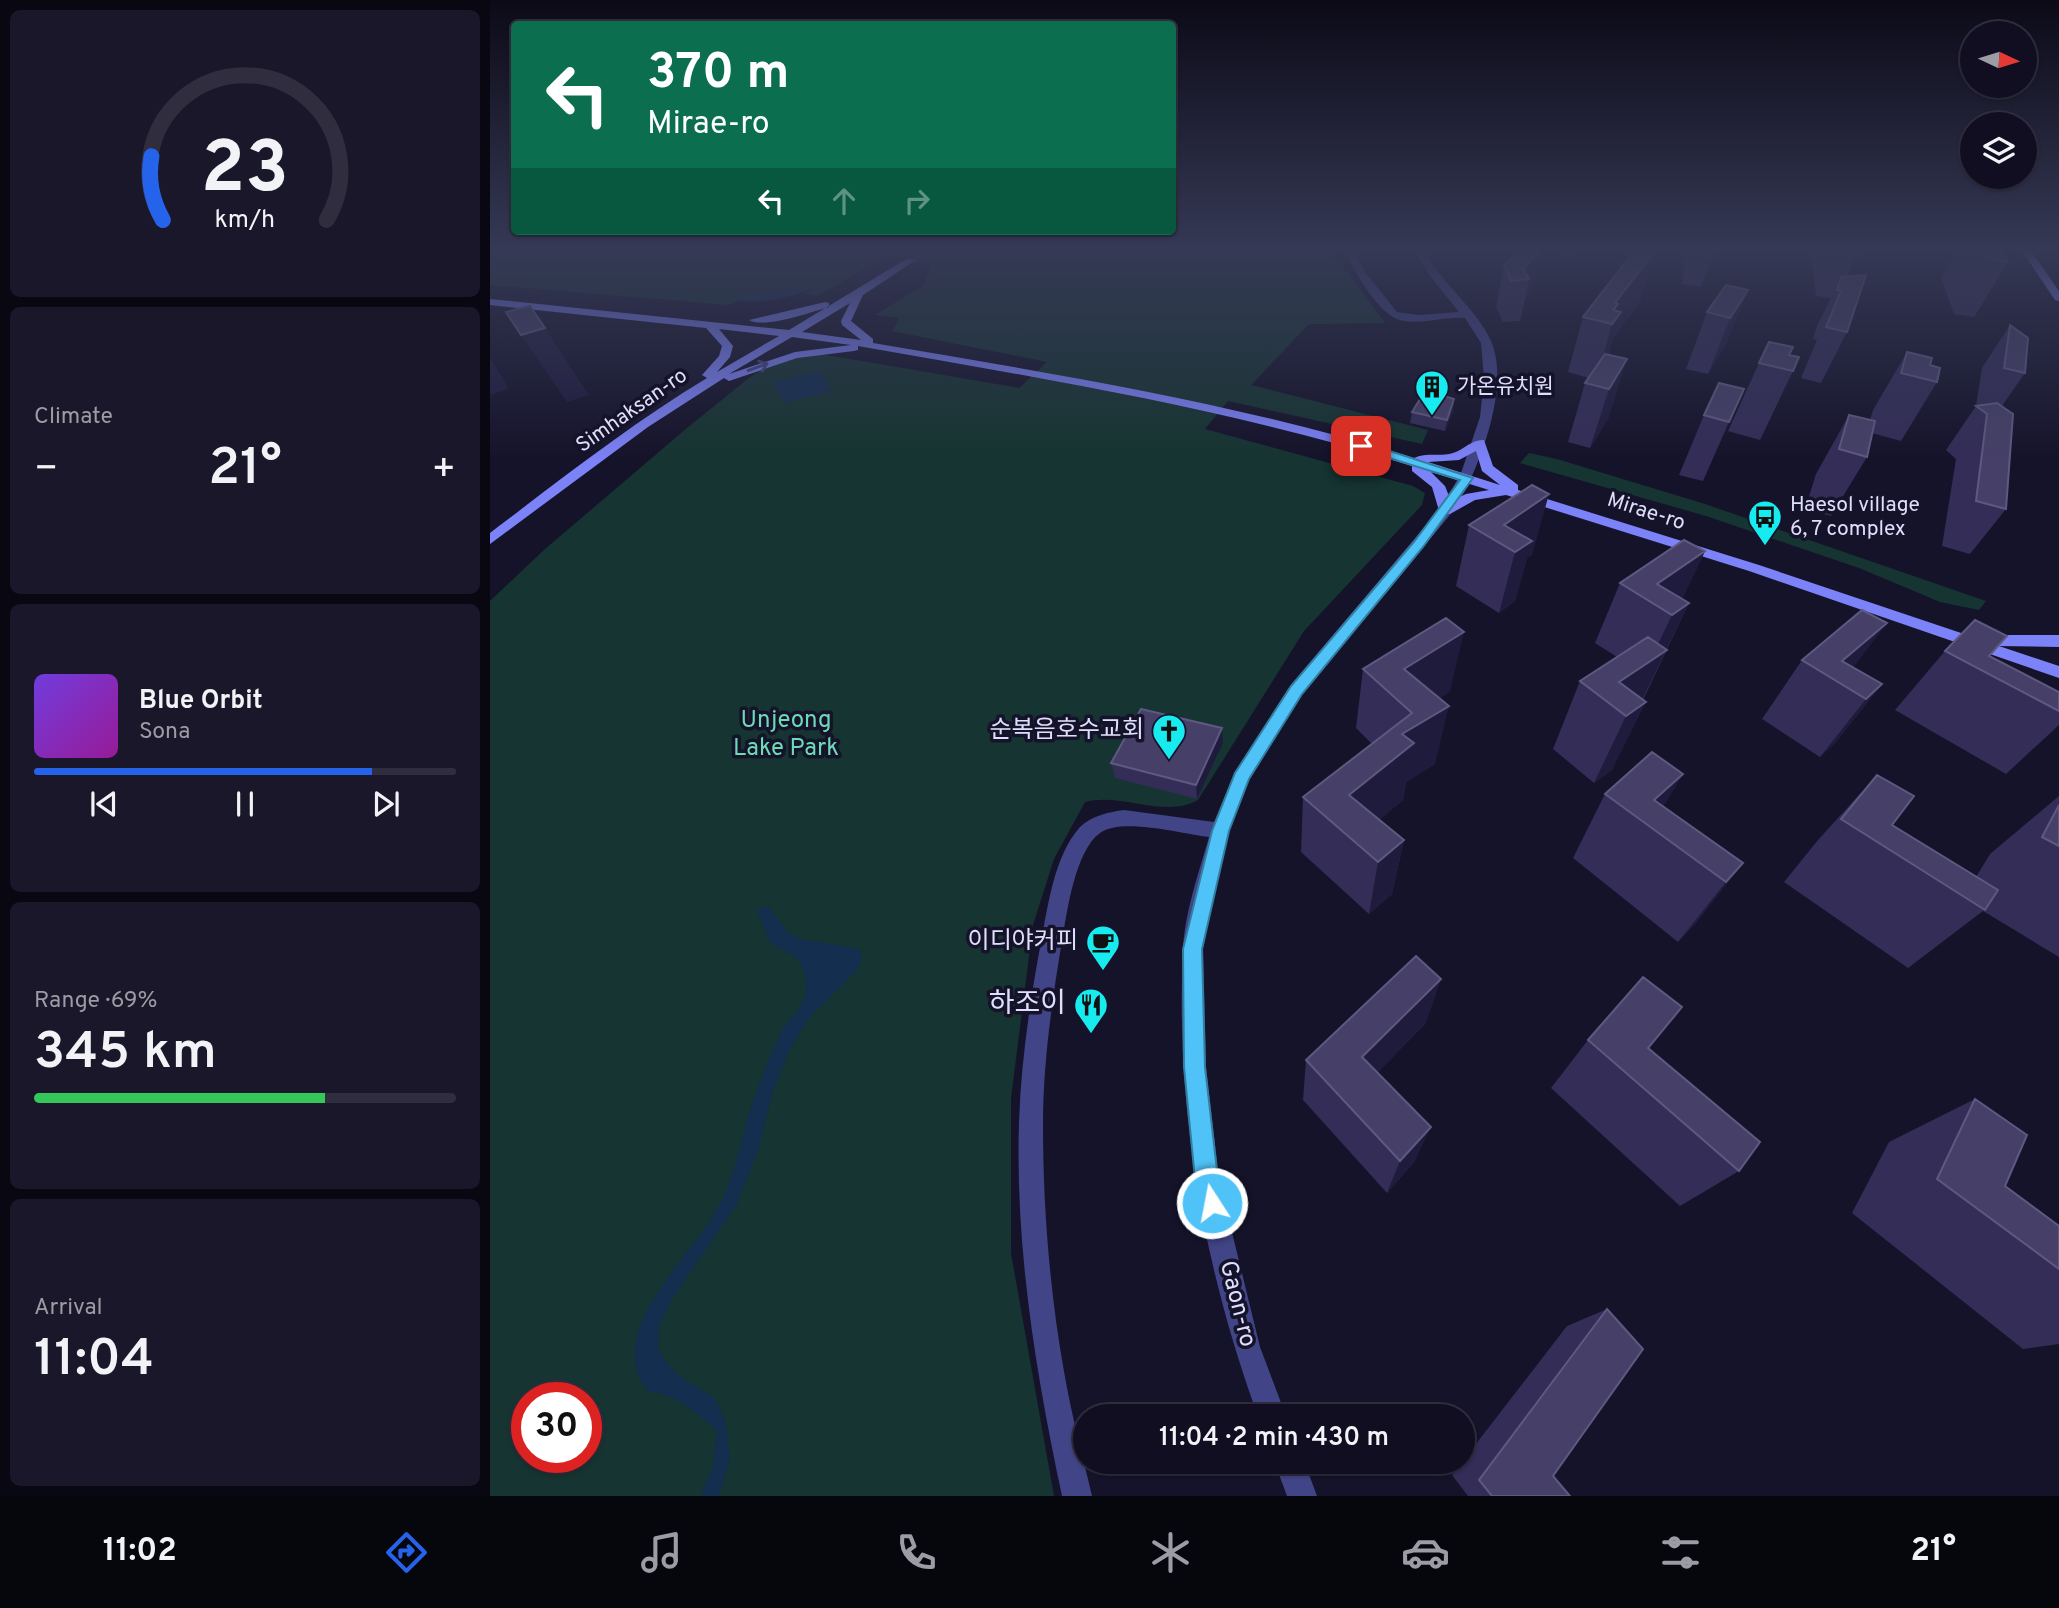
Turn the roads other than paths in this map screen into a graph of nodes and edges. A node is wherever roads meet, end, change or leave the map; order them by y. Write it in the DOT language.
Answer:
graph roads {
  1 [pos="676,321"];
  2 [pos="741,321"];
  3 [pos="812,321"];
  4 [pos="846,321"];
  5 [pos="1472,321"];
  6 [pos="708,324"];
  7 [pos="791,332"];
  8 [pos="875,345"];
  9 [pos="694,391"];
  10 [pos="1480,443"];
  11 [pos="1404,459"];
  12 [pos="1467,478"];
  13 [pos="1524,496"];
  14 [pos="1445,511"];
  15 [pos="490,540"];
  16 [pos="1955,638"];
  17 [pos="2059,641"];
  18 [pos="2059,672"];
  19 [pos="2037,682"];
  20 [pos="1220,831"];
  21 [pos="1268,1404"];
  22 [pos="1294,1474"];
  23 [pos="1077,1496"];
  24 [pos="1302,1496"];
  1 -- 6 [label="main road"];
  2 -- 6 [label="main road"];
  3 -- 7 [label="main road, Simhaksan-ro"];
  4 -- 8 [label="main road"];
  5 -- 10 [label="street, Gaon-ro"];
  6 -- 7 [label="main road"];
  6 -- 9 [label="main road"];
  7 -- 8 [label="main road"];
  7 -- 9 [label="main road, Simhaksan-ro"];
  9 -- 8 [label="main road, one-way"];
  8 -- 11 [label="main road, Mirae-ro"];
  9 -- 15 [label="main road, Simhaksan-ro"];
  10 -- 11 [label="main road"];
  10 -- 12 [label="street, Gaon-ro"];
  10 -- 13 [label="main road"];
  11 -- 12 [label="main road, Mirae-ro"];
  11 -- 14 [label="main road"];
  12 -- 13 [label="main road, Mirae-ro"];
  12 -- 14 [label="street, Gaon-ro"];
  13 -- 14 [label="main road"];
  13 -- 16 [label="main road, Mirae-ro"];
  14 -- 20 [label="street, Gaon-ro"];
  16 -- 17 [label="main road"];
  16 -- 18 [label="main road, Mirae-ro"];
  16 -- 19 [label="main road"];
  20 -- 21 [label="street, Gaon-ro"];
  20 -- 23 [label="street"];
  22 -- 24 [label="street"];
}
